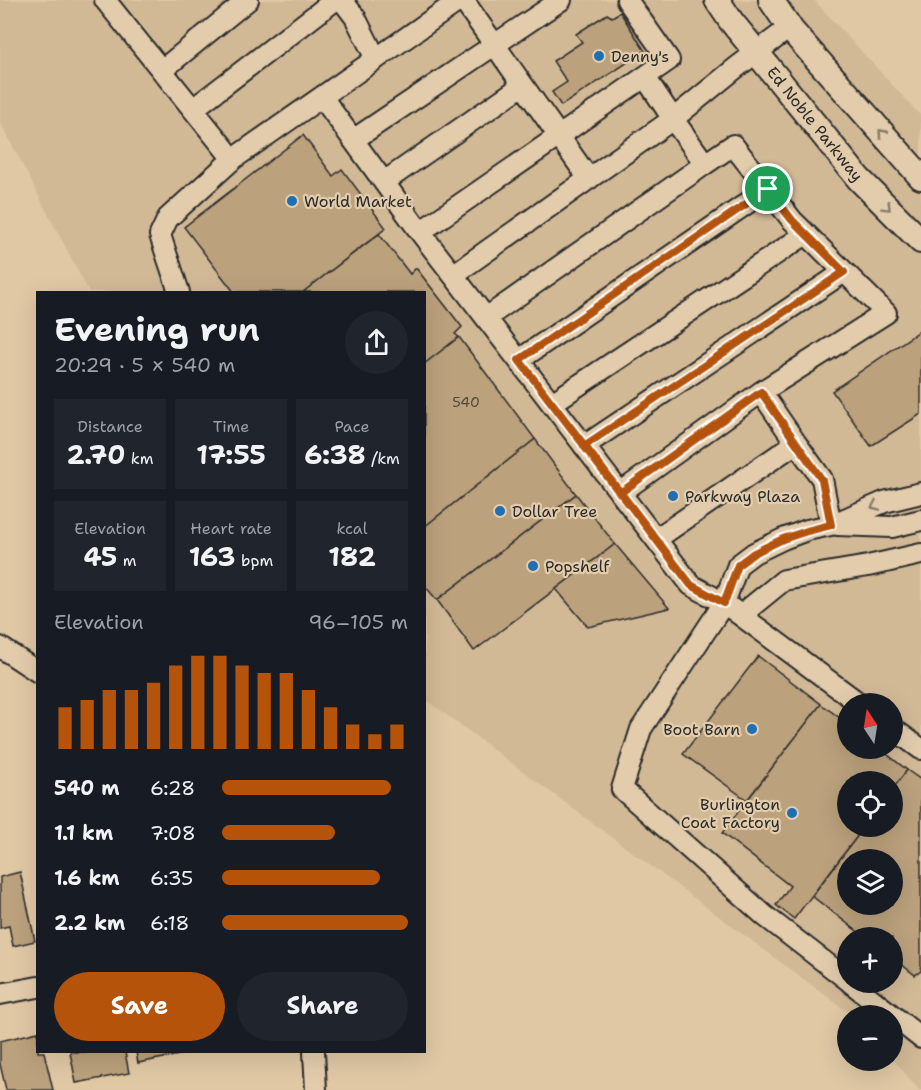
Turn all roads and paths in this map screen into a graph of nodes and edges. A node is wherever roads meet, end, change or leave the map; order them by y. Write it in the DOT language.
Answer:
graph roads {
  1 [pos="105,0"];
  2 [pos="248,0"];
  3 [pos="335,0"];
  4 [pos="342,0"];
  5 [pos="462,0"];
  6 [pos="561,0"];
  7 [pos="627,0"];
  8 [pos="717,0"];
  9 [pos="771,0"];
  10 [pos="789,28"];
  11 [pos="495,45"];
  12 [pos="757,53"];
  13 [pos="376,59"];
  14 [pos="162,70"];
  15 [pos="645,77"];
  16 [pos="523,85"];
  17 [pos="322,97"];
  18 [pos="193,109"];
  19 [pos="672,119"];
  20 [pos="559,136"];
  21 [pos="353,140"];
  22 [pos="233,159"];
  23 [pos="705,164"];
  24 [pos="921,177"];
  25 [pos="589,178"];
  26 [pos="384,183"];
  27 [pos="768,189"];
  28 [pos="420,232"];
  29 [pos="806,234"];
  30 [pos="921,241"];
  31 [pos="844,272"];
  32 [pos="453,275"];
  33 [pos="179,291"];
  34 [pos="486,318"];
  35 [pos="519,360"];
  36 [pos="761,392"];
  37 [pos="552,403"];
  38 [pos="796,443"];
  39 [pos="584,446"];
  40 [pos="620,493"];
  41 [pos="921,493"];
  42 [pos="921,520"];
  43 [pos="831,525"];
  44 [pos="656,539"];
  45 [pos="921,554"];
  46 [pos="724,603"];
  47 [pos="741,615"];
  48 [pos="0,647"];
  49 [pos="36,671"];
  50 [pos="845,693"];
  51 [pos="903,736"];
  52 [pos="921,749"];
  53 [pos="837,972"];
  54 [pos="36,987"];
  55 [pos="864,993"];
  56 [pos="0,994"];
  57 [pos="921,1038"];
  58 [pos="314,1053"];
  59 [pos="316,1090"];
  1 -- 14 [label="street"];
  2 -- 14 [label="street"];
  3 -- 18 [label="street"];
  4 -- 13 [label="street"];
  5 -- 11 [label="street"];
  5 -- 13 [label="street"];
  6 -- 11 [label="street"];
  7 -- 15 [label="street"];
  8 -- 12 [label="main road, Ed Noble Parkway"];
  9 -- 10 [label="main road"];
  10 -- 12 [label="street"];
  24 -- 10 [label="main road, one-way"];
  11 -- 16 [label="street"];
  11 -- 21 [label="street"];
  12 -- 19 [label="street"];
  12 -- 30 [label="main road, Ed Noble Parkway, one-way"];
  13 -- 17 [label="street"];
  14 -- 18 [label="street"];
  15 -- 19 [label="street"];
  15 -- 20 [label="street"];
  16 -- 20 [label="street"];
  16 -- 26 [label="street"];
  17 -- 21 [label="street"];
  17 -- 22 [label="street"];
  18 -- 22 [label="street"];
  19 -- 23 [label="street"];
  19 -- 25 [label="street"];
  20 -- 25 [label="street"];
  20 -- 28 [label="street"];
  21 -- 26 [label="street"];
  22 -- 33 [label="street"];
  23 -- 27 [label="street"];
  23 -- 34 [label="street"];
  25 -- 32 [label="street"];
  26 -- 28 [label="street"];
  27 -- 29 [label="street"];
  27 -- 35 [label="street"];
  28 -- 32 [label="street"];
  29 -- 31 [label="street"];
  29 -- 37 [label="street"];
  31 -- 36 [label="street"];
  31 -- 39 [label="street"];
  32 -- 34 [label="street"];
  34 -- 35 [label="street"];
  35 -- 37 [label="street"];
  36 -- 38 [label="street"];
  36 -- 40 [label="street"];
  37 -- 39 [label="street"];
  38 -- 43 [label="street"];
  38 -- 44 [label="street"];
  39 -- 40 [label="street"];
  40 -- 44 [label="street"];
  41 -- 43 [label="street, one-way"];
  42 -- 43 [label="street"];
  43 -- 46 [label="street"];
  44 -- 46 [label="street"];
  45 -- 47 [label="street"];
  46 -- 47 [label="street"];
  46 -- 53 [label="street"];
  47 -- 50 [label="street"];
  48 -- 49 [label="street"];
  51 -- 52 [label="street"];
  54 -- 56 [label="street"];
  55 -- 57 [label="street"];
  58 -- 59 [label="street"];
}
